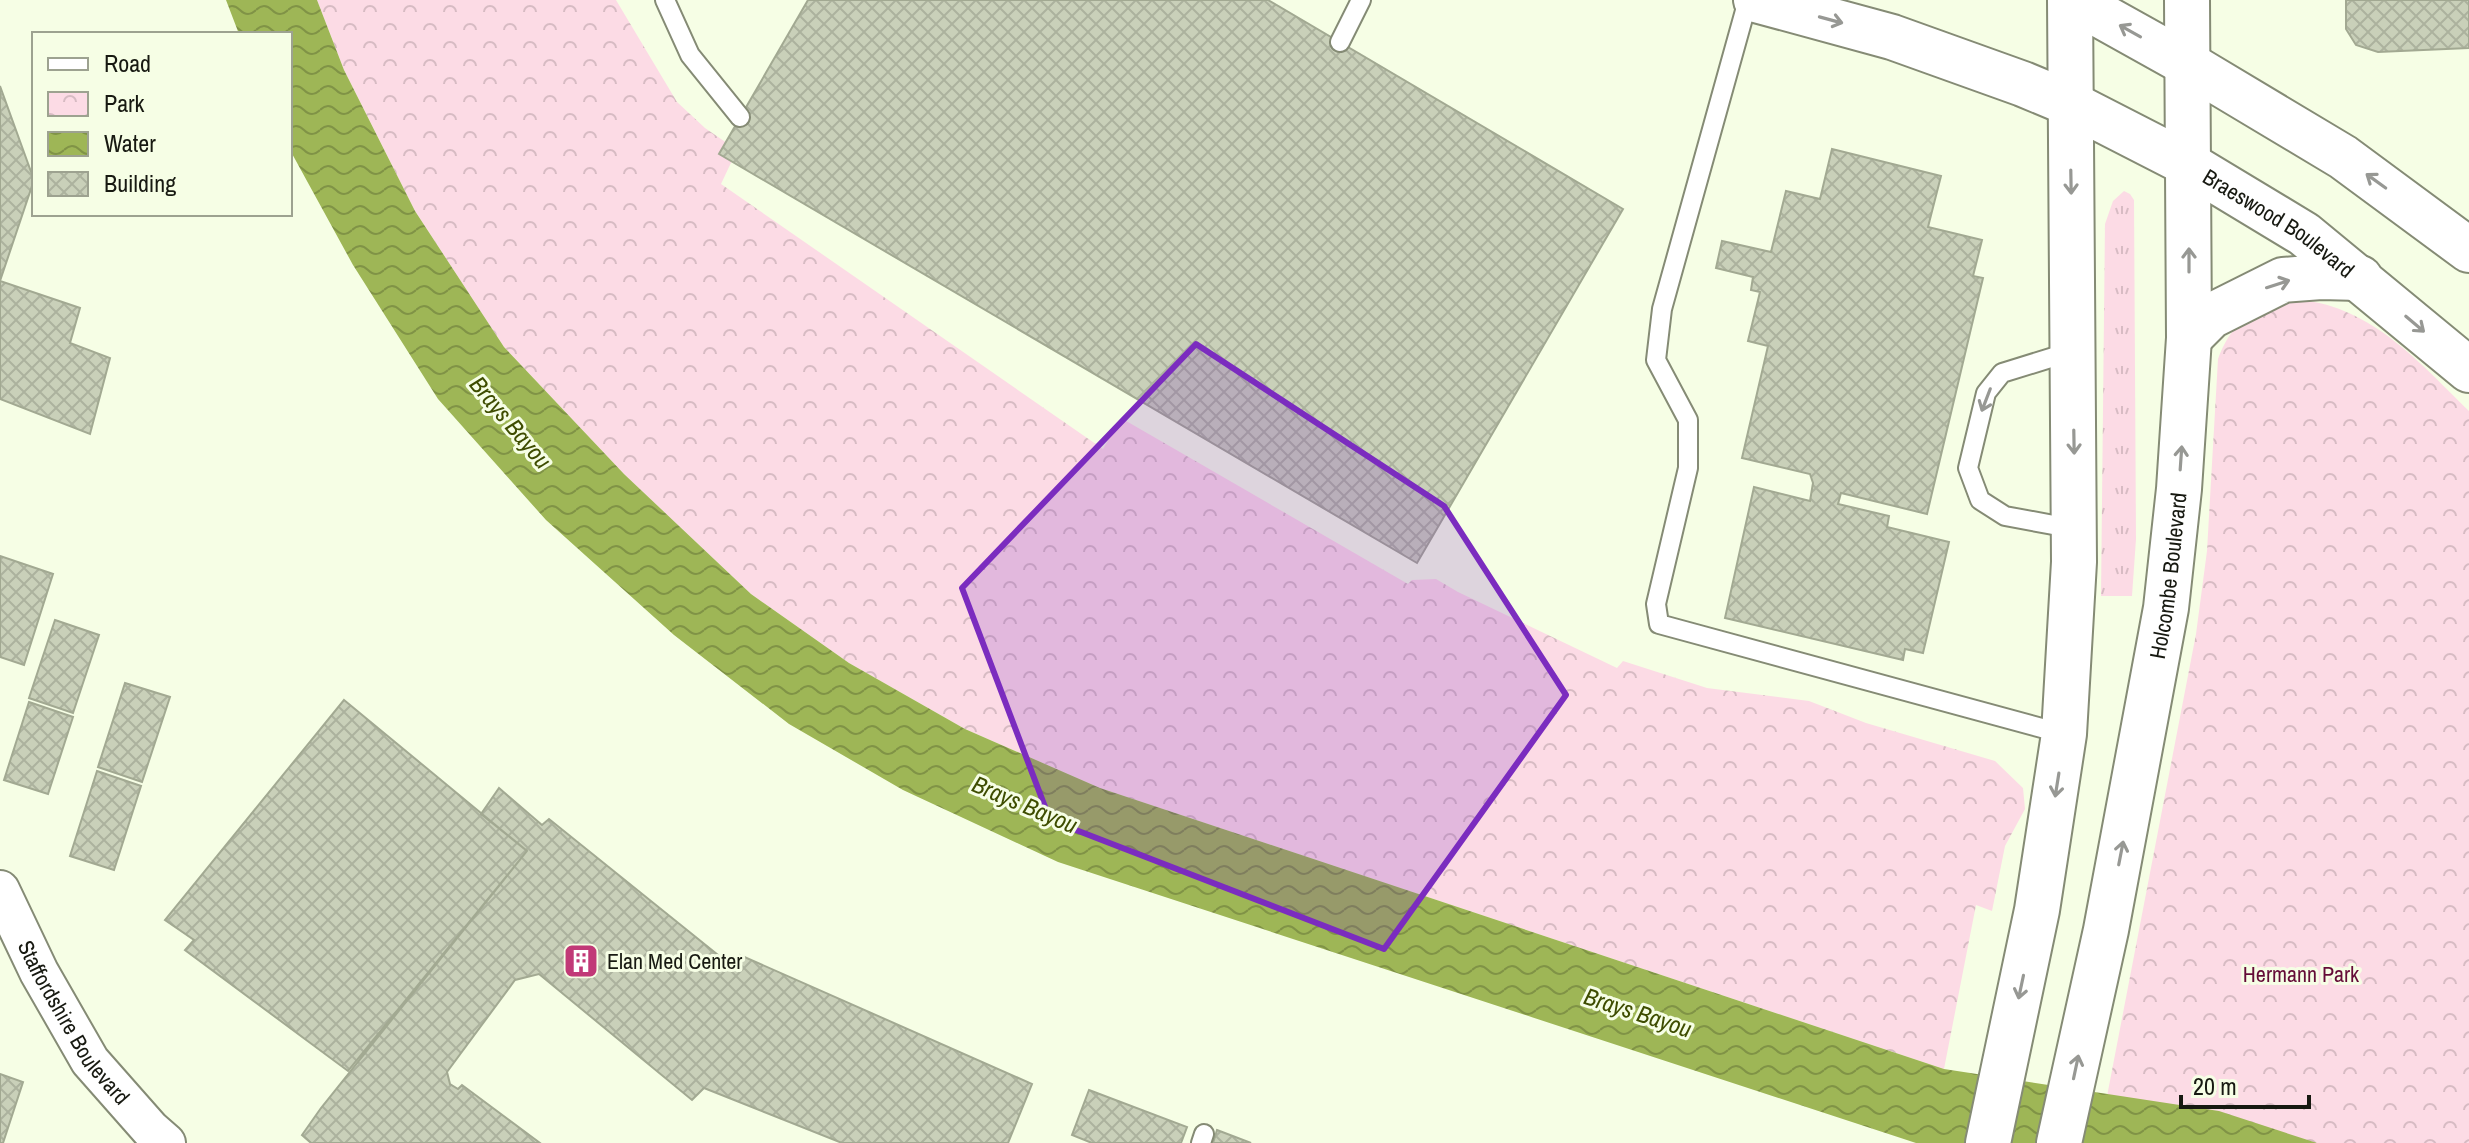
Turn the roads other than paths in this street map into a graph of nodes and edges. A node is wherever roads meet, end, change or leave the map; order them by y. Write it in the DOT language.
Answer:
graph roads {
  1 [pos="665,0"];
  2 [pos="1361,0"];
  3 [pos="1748,0"];
  4 [pos="1756,0"];
  5 [pos="2072,0"];
  6 [pos="2187,0"];
  7 [pos="1340,42"];
  8 [pos="2186,63"];
  9 [pos="2071,104"];
  10 [pos="740,117"];
  11 [pos="2188,164"];
  12 [pos="2469,250"];
  13 [pos="2360,278"];
  14 [pos="2189,338"];
  15 [pos="2073,351"];
  16 [pos="2469,370"];
  17 [pos="2075,529"];
  18 [pos="2064,734"];
  19 [pos="0,890"];
  20 [pos="166,1143"];
  21 [pos="1988,1143"];
  22 [pos="2059,1143"];
  1 -- 10 [label="lane"];
  2 -- 7 [label="lane"];
  3 -- 18 [label="lane"];
  4 -- 9 [label="main road, Braeswood Boulevard, one-way"];
  8 -- 5 [label="main road, one-way"];
  5 -- 9 [label="main road"];
  6 -- 8 [label="main road, Holcombe Boulevard"];
  8 -- 11 [label="main road, Holcombe Boulevard"];
  12 -- 8 [label="main road, one-way"];
  9 -- 11 [label="main road, Braeswood Boulevard"];
  9 -- 15 [label="main road, one-way"];
  11 -- 13 [label="main road, Braeswood Boulevard"];
  14 -- 11 [label="main road, Holcombe Boulevard, one-way"];
  14 -- 13 [label="main road, one-way"];
  13 -- 16 [label="main road, Braeswood Boulevard, one-way"];
  22 -- 14 [label="main road, Holcombe Boulevard, one-way"];
  15 -- 17 [label="main road, one-way"];
  15 -- 17 [label="lane, one-way"];
  17 -- 18 [label="main road"];
  18 -- 21 [label="main road, one-way"];
  19 -- 20 [label="street, Staffordshire Boulevard"];
}
